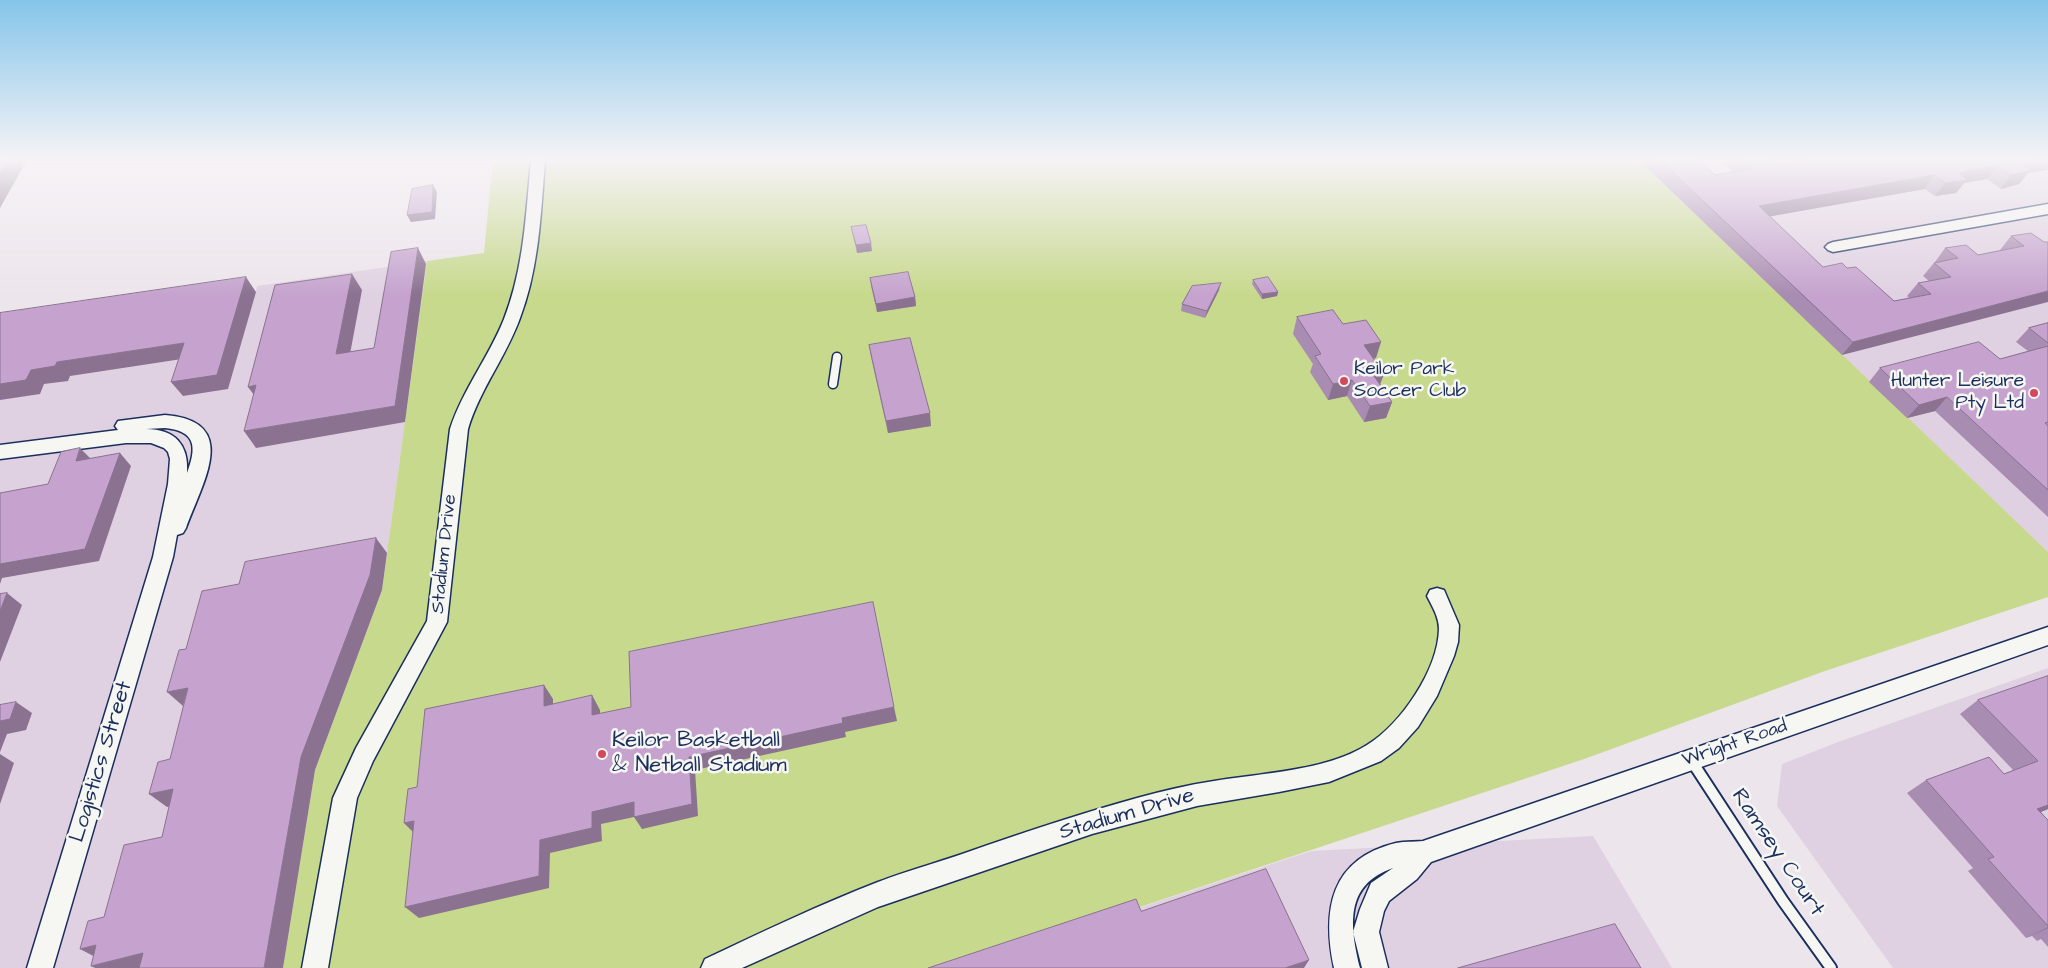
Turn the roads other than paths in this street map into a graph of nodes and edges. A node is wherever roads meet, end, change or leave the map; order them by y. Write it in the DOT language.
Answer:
graph roads {
  1 [pos="533,205"];
  2 [pos="2048,209"];
  3 [pos="1834,247"];
  4 [pos="837,357"];
  5 [pos="833,384"];
  6 [pos="20,448"];
  7 [pos="0,452"];
  8 [pos="164,557"];
  9 [pos="1437,596"];
  10 [pos="2048,636"];
  11 [pos="1691,760"];
  12 [pos="1423,854"];
  13 [pos="40,968"];
  14 [pos="315,968"];
  15 [pos="714,968"];
  16 [pos="1347,968"];
  17 [pos="1375,968"];
  18 [pos="1831,968"];
  1 -- 14 [label="street, Stadium Drive"];
  2 -- 3 [label="street"];
  4 -- 5 [label="lane"];
  6 -- 7 [label="street, Logistics Street"];
  6 -- 8 [label="street, Logistics Street"];
  6 -- 8 [label="street, Logistics Street"];
  8 -- 13 [label="street, Logistics Street"];
  9 -- 15 [label="street, Stadium Drive"];
  10 -- 11 [label="street, Wright Road"];
  11 -- 12 [label="street, Wright Road"];
  11 -- 18 [label="lane, Ramsey Court"];
  12 -- 16 [label="street, Wright Road"];
  12 -- 17 [label="street, Wright Road"];
}
